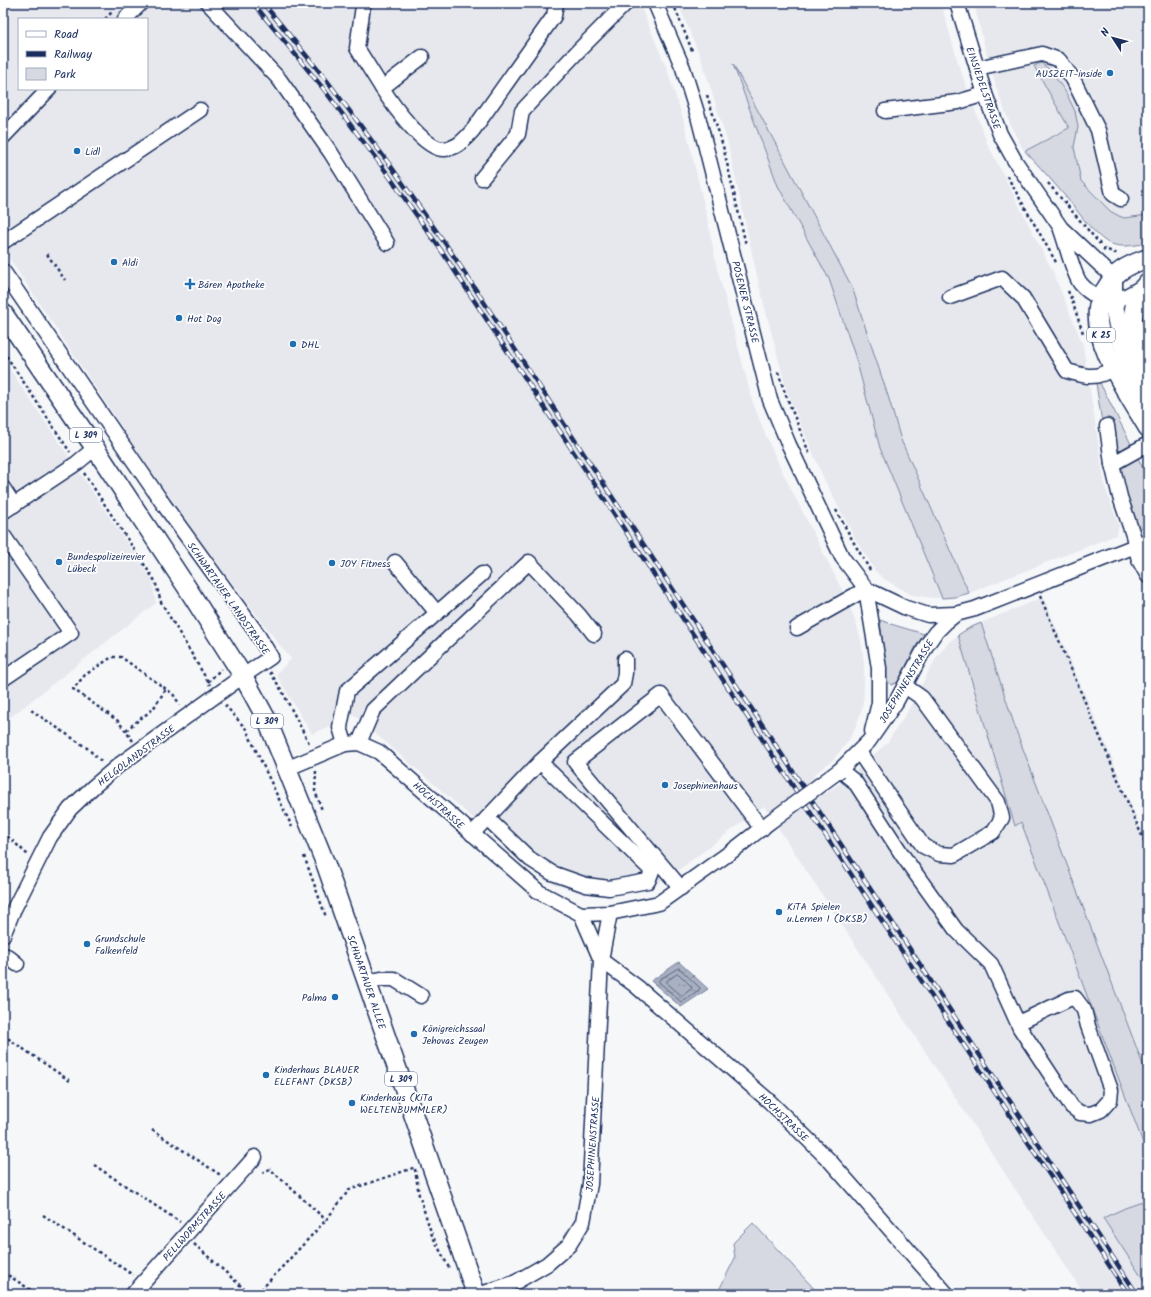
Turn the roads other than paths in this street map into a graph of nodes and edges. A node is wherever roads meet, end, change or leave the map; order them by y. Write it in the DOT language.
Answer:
graph roads {
  1 [pos="141,3"];
  2 [pos="208,3"];
  3 [pos="364,3"];
  4 [pos="556,3"];
  5 [pos="626,3"];
  6 [pos="655,3"];
  7 [pos="957,3"];
  8 [pos="126,18"];
  9 [pos="422,58"];
  10 [pos="977,68"];
  11 [pos="382,88"];
  12 [pos="48,90"];
  13 [pos="985,94"];
  14 [pos="200,110"];
  15 [pos="885,111"];
  16 [pos="3,137"];
  17 [pos="482,178"];
  18 [pos="1121,199"];
  19 [pos="1061,228"];
  20 [pos="3,242"];
  21 [pos="387,244"];
  22 [pos="1148,258"];
  23 [pos="3,271"];
  24 [pos="1113,277"];
  25 [pos="1147,283"];
  26 [pos="950,297"];
  27 [pos="1106,299"];
  28 [pos="3,313"];
  29 [pos="1131,367"];
  30 [pos="1148,400"];
  31 [pos="1107,426"];
  32 [pos="1148,428"];
  33 [pos="1148,444"];
  34 [pos="95,448"];
  35 [pos="1112,464"];
  36 [pos="3,488"];
  37 [pos="9,509"];
  38 [pos="3,535"];
  39 [pos="1142,544"];
  40 [pos="394,562"];
  41 [pos="482,574"];
  42 [pos="1148,576"];
  43 [pos="866,589"];
  44 [pos="437,613"];
  45 [pos="956,614"];
  46 [pos="797,628"];
  47 [pos="594,634"];
  48 [pos="625,659"];
  49 [pos="243,676"];
  50 [pos="3,679"];
  51 [pos="905,686"];
  52 [pos="869,741"];
  53 [pos="352,743"];
  54 [pos="859,752"];
  55 [pos="540,762"];
  56 [pos="286,769"];
  57 [pos="840,770"];
  58 [pos="487,818"];
  59 [pos="767,825"];
  60 [pos="472,834"];
  61 [pos="681,888"];
  62 [pos="8,906"];
  63 [pos="610,913"];
  64 [pos="581,914"];
  65 [pos="3,935"];
  66 [pos="3,955"];
  67 [pos="601,960"];
  68 [pos="17,964"];
  69 [pos="367,982"];
  70 [pos="421,996"];
  71 [pos="1018,1023"];
  72 [pos="255,1157"];
  73 [pos="133,1294"];
  74 [pos="476,1294"];
  75 [pos="481,1294"];
  76 [pos="947,1294"];
  1 -- 8 [label="street"];
  2 -- 21 [label="street"];
  3 -- 11 [label="street"];
  4 -- 11 [label="street"];
  5 -- 17 [label="street"];
  6 -- 43 [label="street, POSENER STRASSE"];
  7 -- 10 [label="street, EINSIEDELSTRASSE"];
  9 -- 11 [label="street"];
  10 -- 13 [label="street, EINSIEDELSTRASSE"];
  10 -- 18 [label="street"];
  12 -- 16 [label="street"];
  13 -- 15 [label="street"];
  13 -- 19 [label="street, EINSIEDELSTRASSE"];
  14 -- 20 [label="street"];
  19 -- 24 [label="street, EINSIEDELSTRASSE"];
  19 -- 27 [label="street, EINSIEDELSTRASSE"];
  22 -- 24 [label="main road, K 25"];
  23 -- 49 [label="street, SCHWARTAUER LANDSTRASSE"];
  24 -- 27 [label="main road, K 25"];
  25 -- 27 [label="street"];
  25 -- 29 [label="main road, K 25"];
  26 -- 29 [label="street"];
  27 -- 29 [label="main road, K 25"];
  28 -- 34 [label="main road, L 309"];
  29 -- 30 [label="main road, K 25"];
  29 -- 32 [label="main road, K 25"];
  31 -- 35 [label="street"];
  33 -- 35 [label="street"];
  34 -- 37 [label="street"];
  34 -- 49 [label="main road, L 309"];
  35 -- 39 [label="street"];
  36 -- 37 [label="street"];
  38 -- 50 [label="street"];
  39 -- 42 [label="street"];
  39 -- 45 [label="street, JOSEPHINENSTRASSE"];
  40 -- 44 [label="street"];
  41 -- 44 [label="street"];
  43 -- 45 [label="street, POSENER STRASSE"];
  43 -- 46 [label="street"];
  43 -- 52 [label="street, POSENER STRASSE"];
  44 -- 53 [label="street"];
  45 -- 51 [label="street, JOSEPHINENSTRASSE"];
  47 -- 53 [label="street"];
  48 -- 55 [label="street"];
  49 -- 56 [label="main road, SCHWARTAUER ALLEE / L 309"];
  49 -- 62 [label="street, HELGOLANDSTRASSE"];
  51 -- 52 [label="street, JOSEPHINENSTRASSE"];
  51 -- 54 [label="street"];
  52 -- 54 [label="street, JOSEPHINENSTRASSE"];
  53 -- 56 [label="street"];
  53 -- 60 [label="street, HOCHSTRASSE"];
  54 -- 57 [label="street, JOSEPHINENSTRASSE"];
  55 -- 58 [label="street"];
  55 -- 58 [label="street"];
  56 -- 69 [label="main road, SCHWARTAUER ALLEE / L 309"];
  57 -- 59 [label="street, JOSEPHINENSTRASSE, bridge"];
  57 -- 71 [label="street"];
  58 -- 60 [label="street"];
  59 -- 61 [label="street, JOSEPHINENSTRASSE"];
  59 -- 61 [label="street"];
  60 -- 64 [label="street, HOCHSTRASSE"];
  61 -- 63 [label="street, JOSEPHINENSTRASSE"];
  62 -- 65 [label="street, HELGOLANDSTRASSE"];
  63 -- 64 [label="street, HOCHSTRASSE"];
  63 -- 67 [label="street"];
  64 -- 67 [label="street, HOCHSTRASSE"];
  66 -- 68 [label="street"];
  67 -- 75 [label="street, JOSEPHINENSTRASSE"];
  67 -- 76 [label="street, HOCHSTRASSE"];
  69 -- 70 [label="street"];
  69 -- 74 [label="main road, SCHWARTAUER ALLEE / L 309"];
  71 -- 71 [label="street"];
  72 -- 73 [label="street, PELLWORMSTRASSE"];
}
